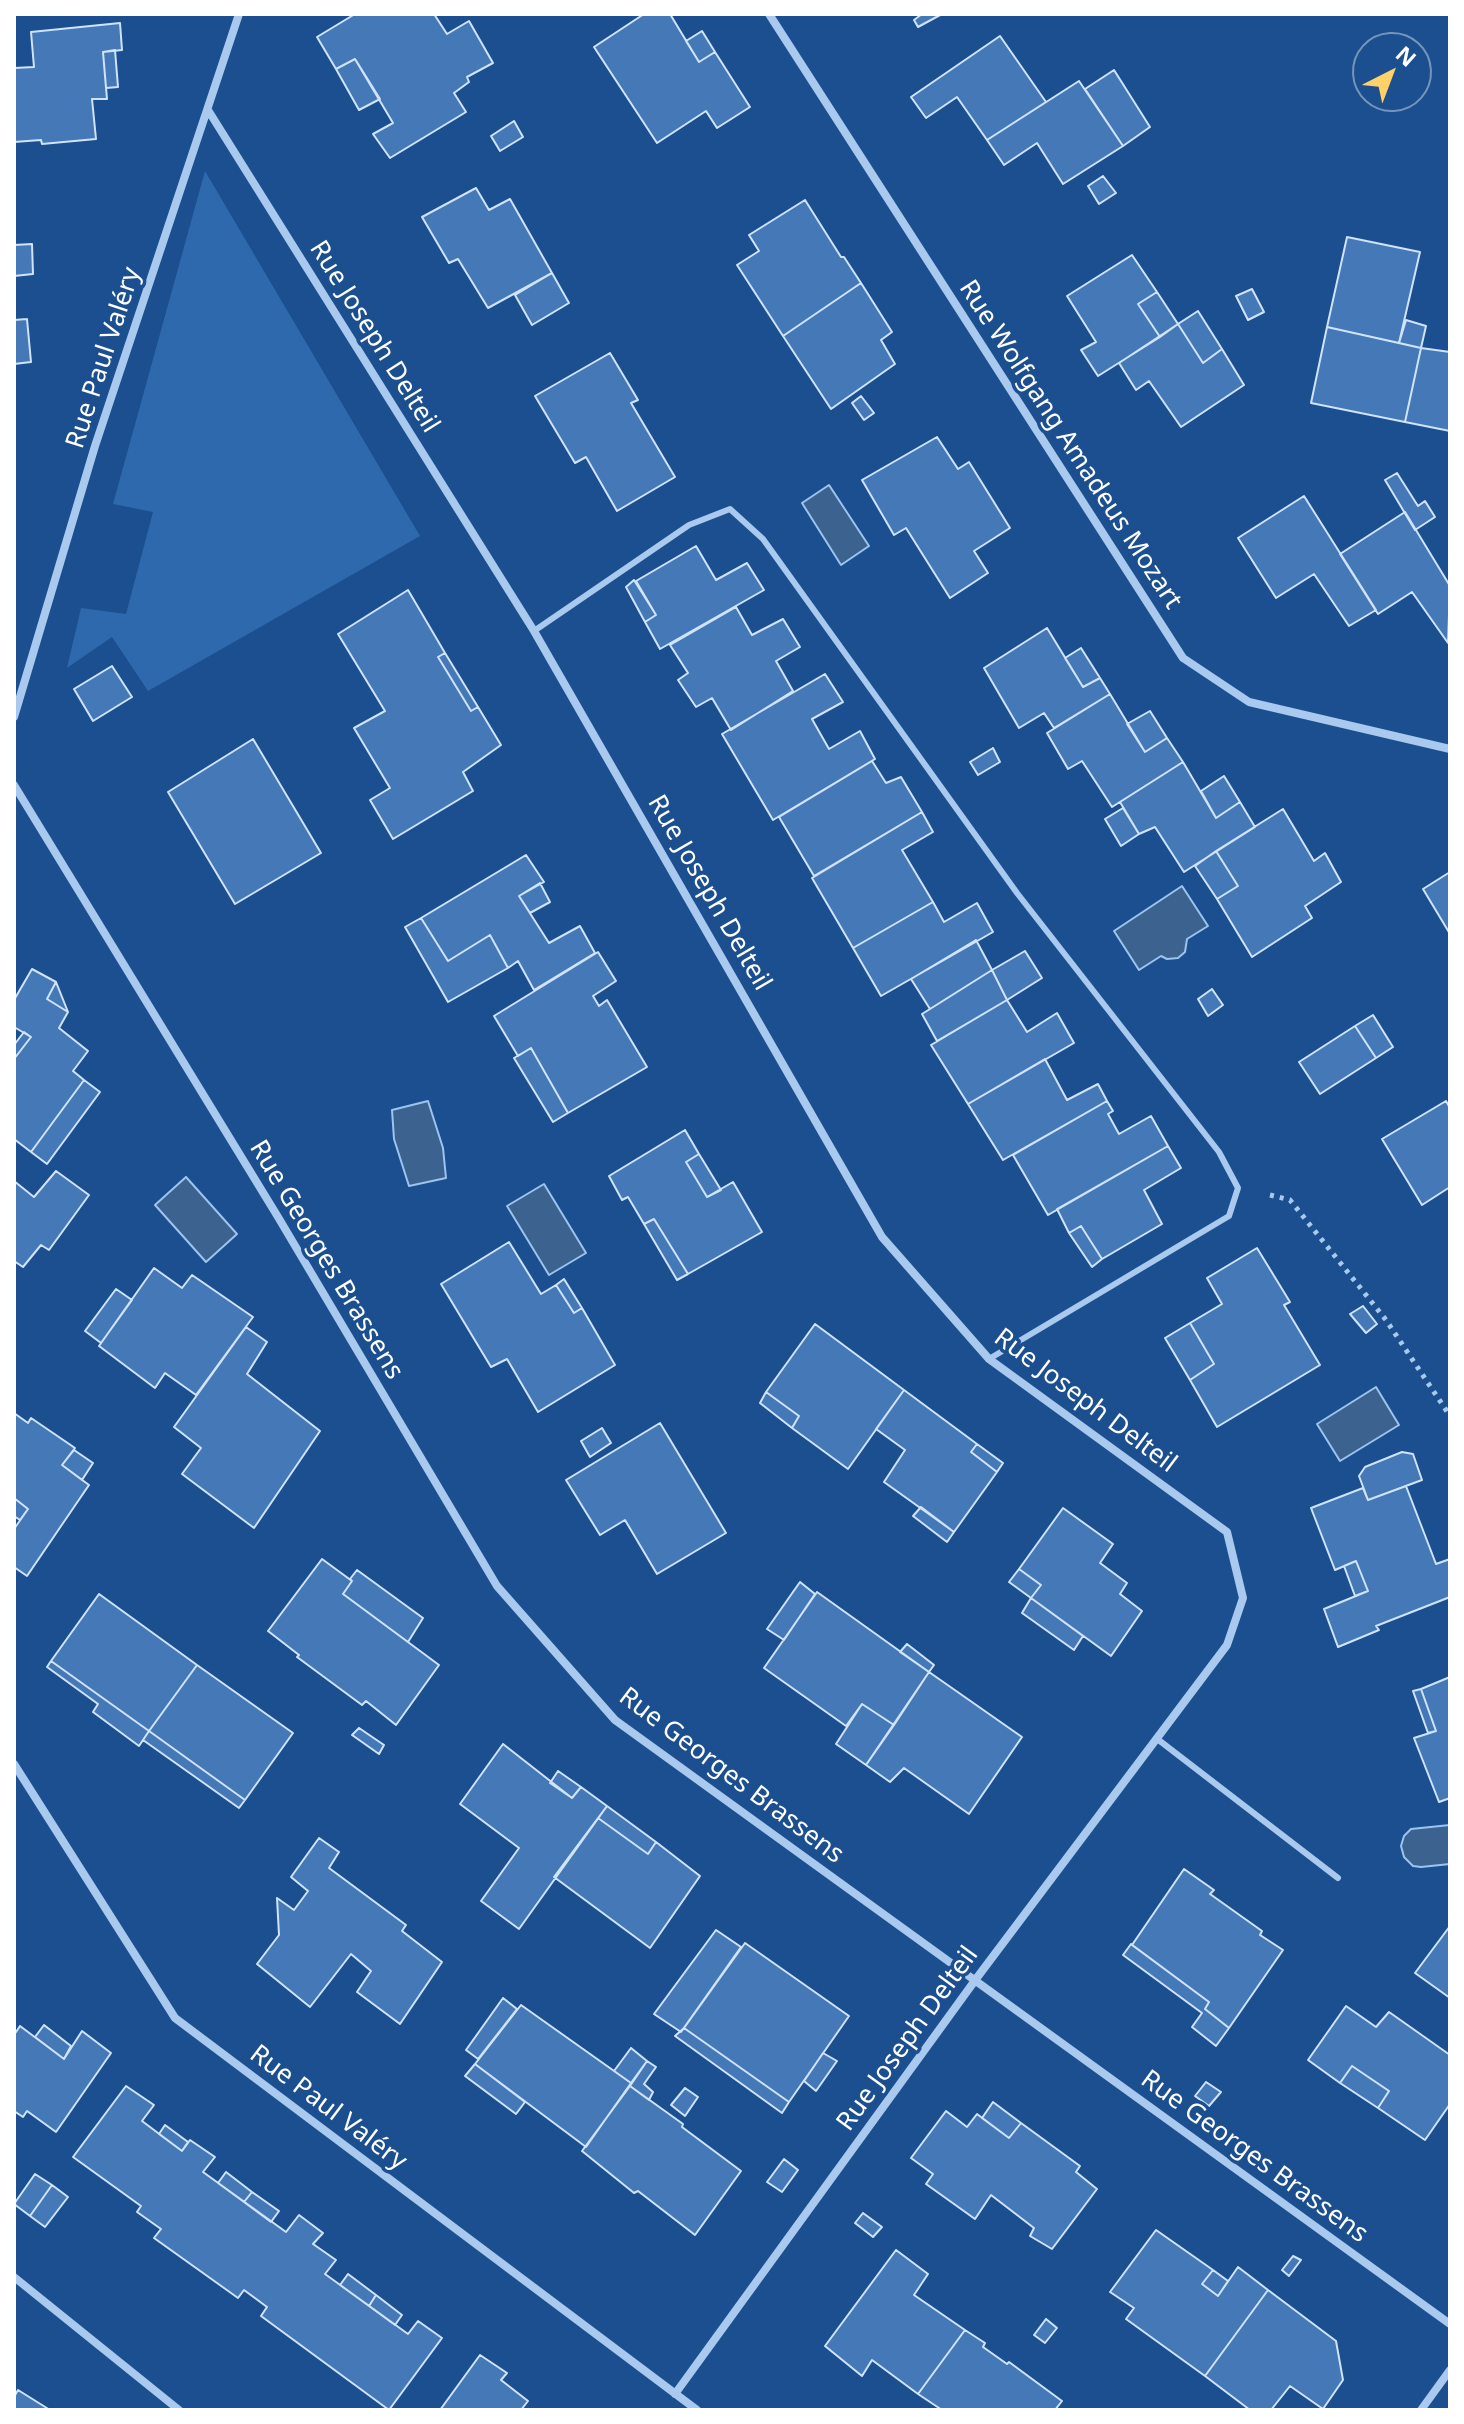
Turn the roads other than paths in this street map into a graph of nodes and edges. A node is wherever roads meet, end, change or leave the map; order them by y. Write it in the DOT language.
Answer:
graph roads {
  1 [pos="239,14"];
  2 [pos="769,14"];
  3 [pos="208,110"];
  4 [pos="534,631"];
  5 [pos="14,717"];
  6 [pos="1450,749"];
  7 [pos="14,785"];
  8 [pos="989,1359"];
  9 [pos="1156,1738"];
  10 [pos="14,1764"];
  11 [pos="1338,1878"];
  12 [pos="976,1979"];
  13 [pos="14,2277"];
  14 [pos="1450,2324"];
  15 [pos="1450,2370"];
  16 [pos="675,2394"];
  17 [pos="179,2410"];
  18 [pos="697,2410"];
  19 [pos="1421,2410"];
  1 -- 3 [label="street, Rue Paul Valéry"];
  2 -- 6 [label="street, Rue Wolfgang Amadeus Mozart"];
  3 -- 4 [label="street, Rue Joseph Delteil"];
  3 -- 5 [label="street, Rue Paul Valéry"];
  4 -- 8 [label="street, Rue Joseph Delteil"];
  4 -- 8 [label="lane"];
  7 -- 12 [label="street, Rue Georges Brassens"];
  8 -- 9 [label="street, Rue Joseph Delteil"];
  9 -- 11 [label="lane"];
  9 -- 12 [label="street, Rue Joseph Delteil"];
  10 -- 16 [label="street, Rue Paul Valéry"];
  12 -- 14 [label="street, Rue Georges Brassens"];
  12 -- 16 [label="street, Rue Joseph Delteil"];
  13 -- 17 [label="street"];
  15 -- 19 [label="street"];
  16 -- 18 [label="street, Rue Paul Valéry"];
}
